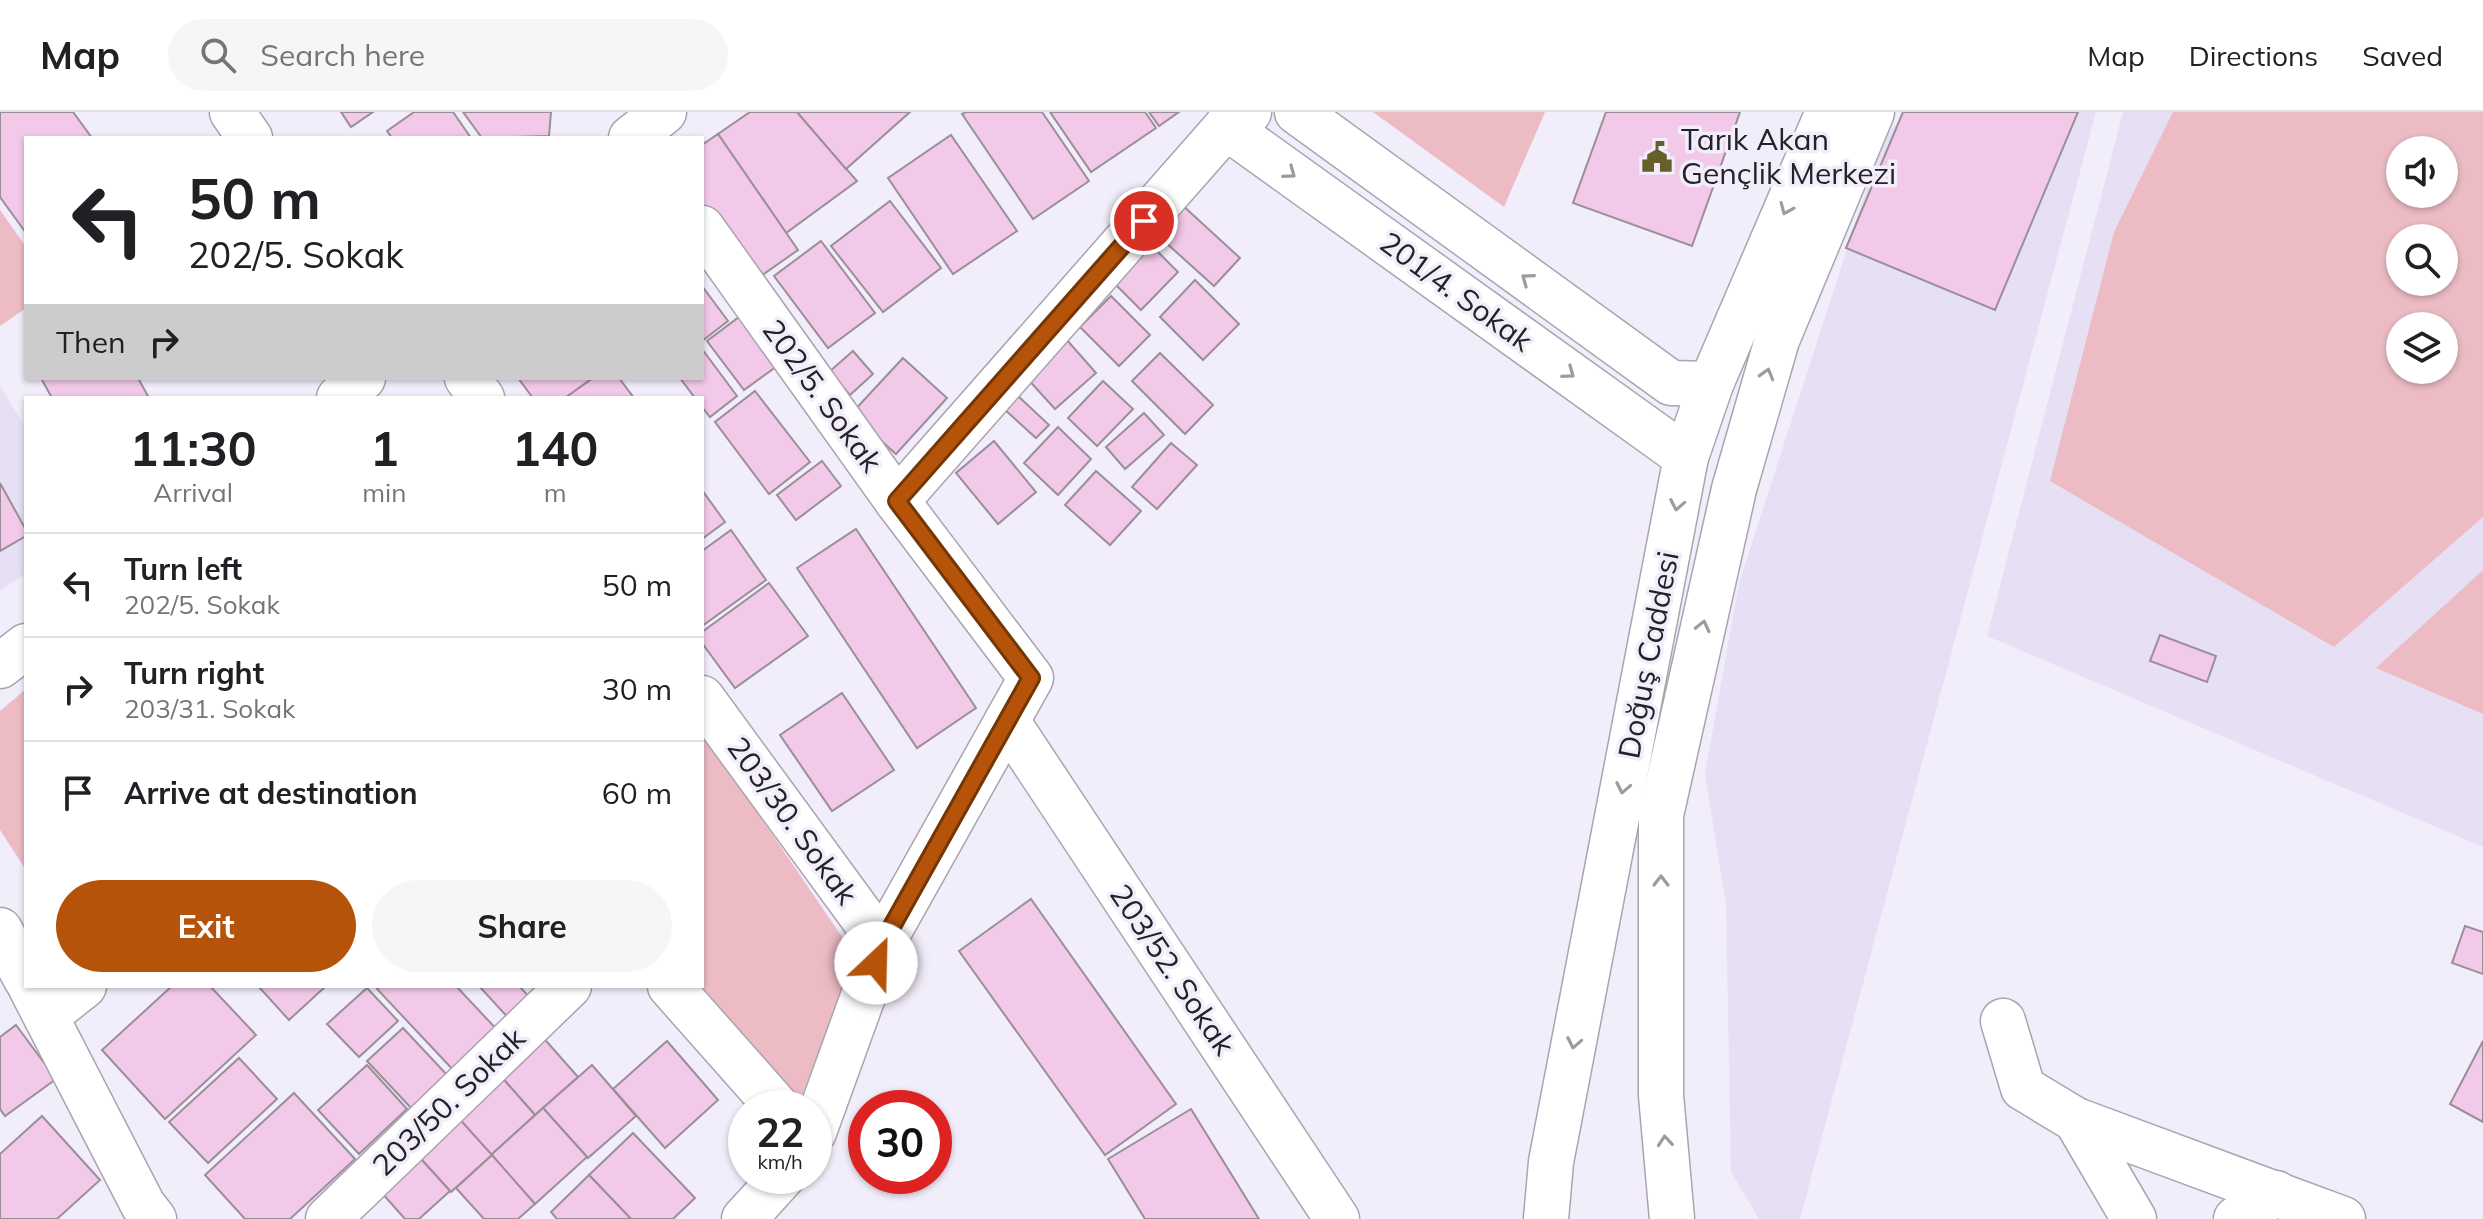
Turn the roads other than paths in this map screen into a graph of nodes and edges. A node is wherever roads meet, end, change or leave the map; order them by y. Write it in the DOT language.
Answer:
graph roads {
  1 [pos="232,112"];
  2 [pos="1297,112"];
  3 [pos="1828,112"];
  4 [pos="1872,112"];
  5 [pos="1238,120"];
  6 [pos="249,136"];
  7 [pos="704,231"];
  8 [pos="361,380"];
  9 [pos="1711,384"];
  10 [pos="341,396"];
  11 [pos="1686,457"];
  12 [pos="897,501"];
  13 [pos="24,648"];
  14 [pos="0,666"];
  15 [pos="704,701"];
  16 [pos="1007,721"];
  17 [pos="0,930"];
  18 [pos="882,944"];
  19 [pos="24,974"];
  20 [pos="70,988"];
  21 [pos="567,988"];
  22 [pos="672,988"];
  23 [pos="34,993"];
  24 [pos="2003,1021"];
  25 [pos="762,1090"];
  26 [pos="829,1090"];
  27 [pos="2076,1120"];
  28 [pos="2276,1193"];
  29 [pos="767,1194"];
  30 [pos="142,1214"];
  31 [pos="328,1219"];
  32 [pos="744,1219"];
  33 [pos="1337,1219"];
  34 [pos="1546,1219"];
  35 [pos="1672,1219"];
  36 [pos="2134,1219"];
  37 [pos="2236,1219"];
  38 [pos="2343,1219"];
  1 -- 6 [label="street"];
  9 -- 2 [label="street, 201/4. Sokak, one-way"];
  3 -- 9 [label="street, Doğuş Caddesi, one-way"];
  35 -- 4 [label="street, Doğuş Caddesi, one-way"];
  5 -- 11 [label="street, 201/4. Sokak, one-way"];
  5 -- 12 [label="street"];
  7 -- 12 [label="street, 202/5. Sokak"];
  8 -- 10 [label="street"];
  9 -- 11 [label="street, Doğuş Caddesi"];
  11 -- 34 [label="street, Doğuş Caddesi, one-way"];
  12 -- 16 [label="street, 202/5. Sokak"];
  13 -- 14 [label="street"];
  15 -- 18 [label="street, 203/30. Sokak"];
  16 -- 18 [label="street"];
  16 -- 33 [label="street, 203/52. Sokak"];
  17 -- 19 [label="street"];
  18 -- 26 [label="street"];
  20 -- 23 [label="street"];
  21 -- 31 [label="street, 203/50. Sokak"];
  22 -- 25 [label="street"];
  23 -- 30 [label="street"];
  24 -- 27 [label="street"];
  27 -- 28 [label="street"];
  27 -- 36 [label="street"];
  28 -- 37 [label="street"];
  28 -- 38 [label="street"];
  29 -- 32 [label="street"];
}
